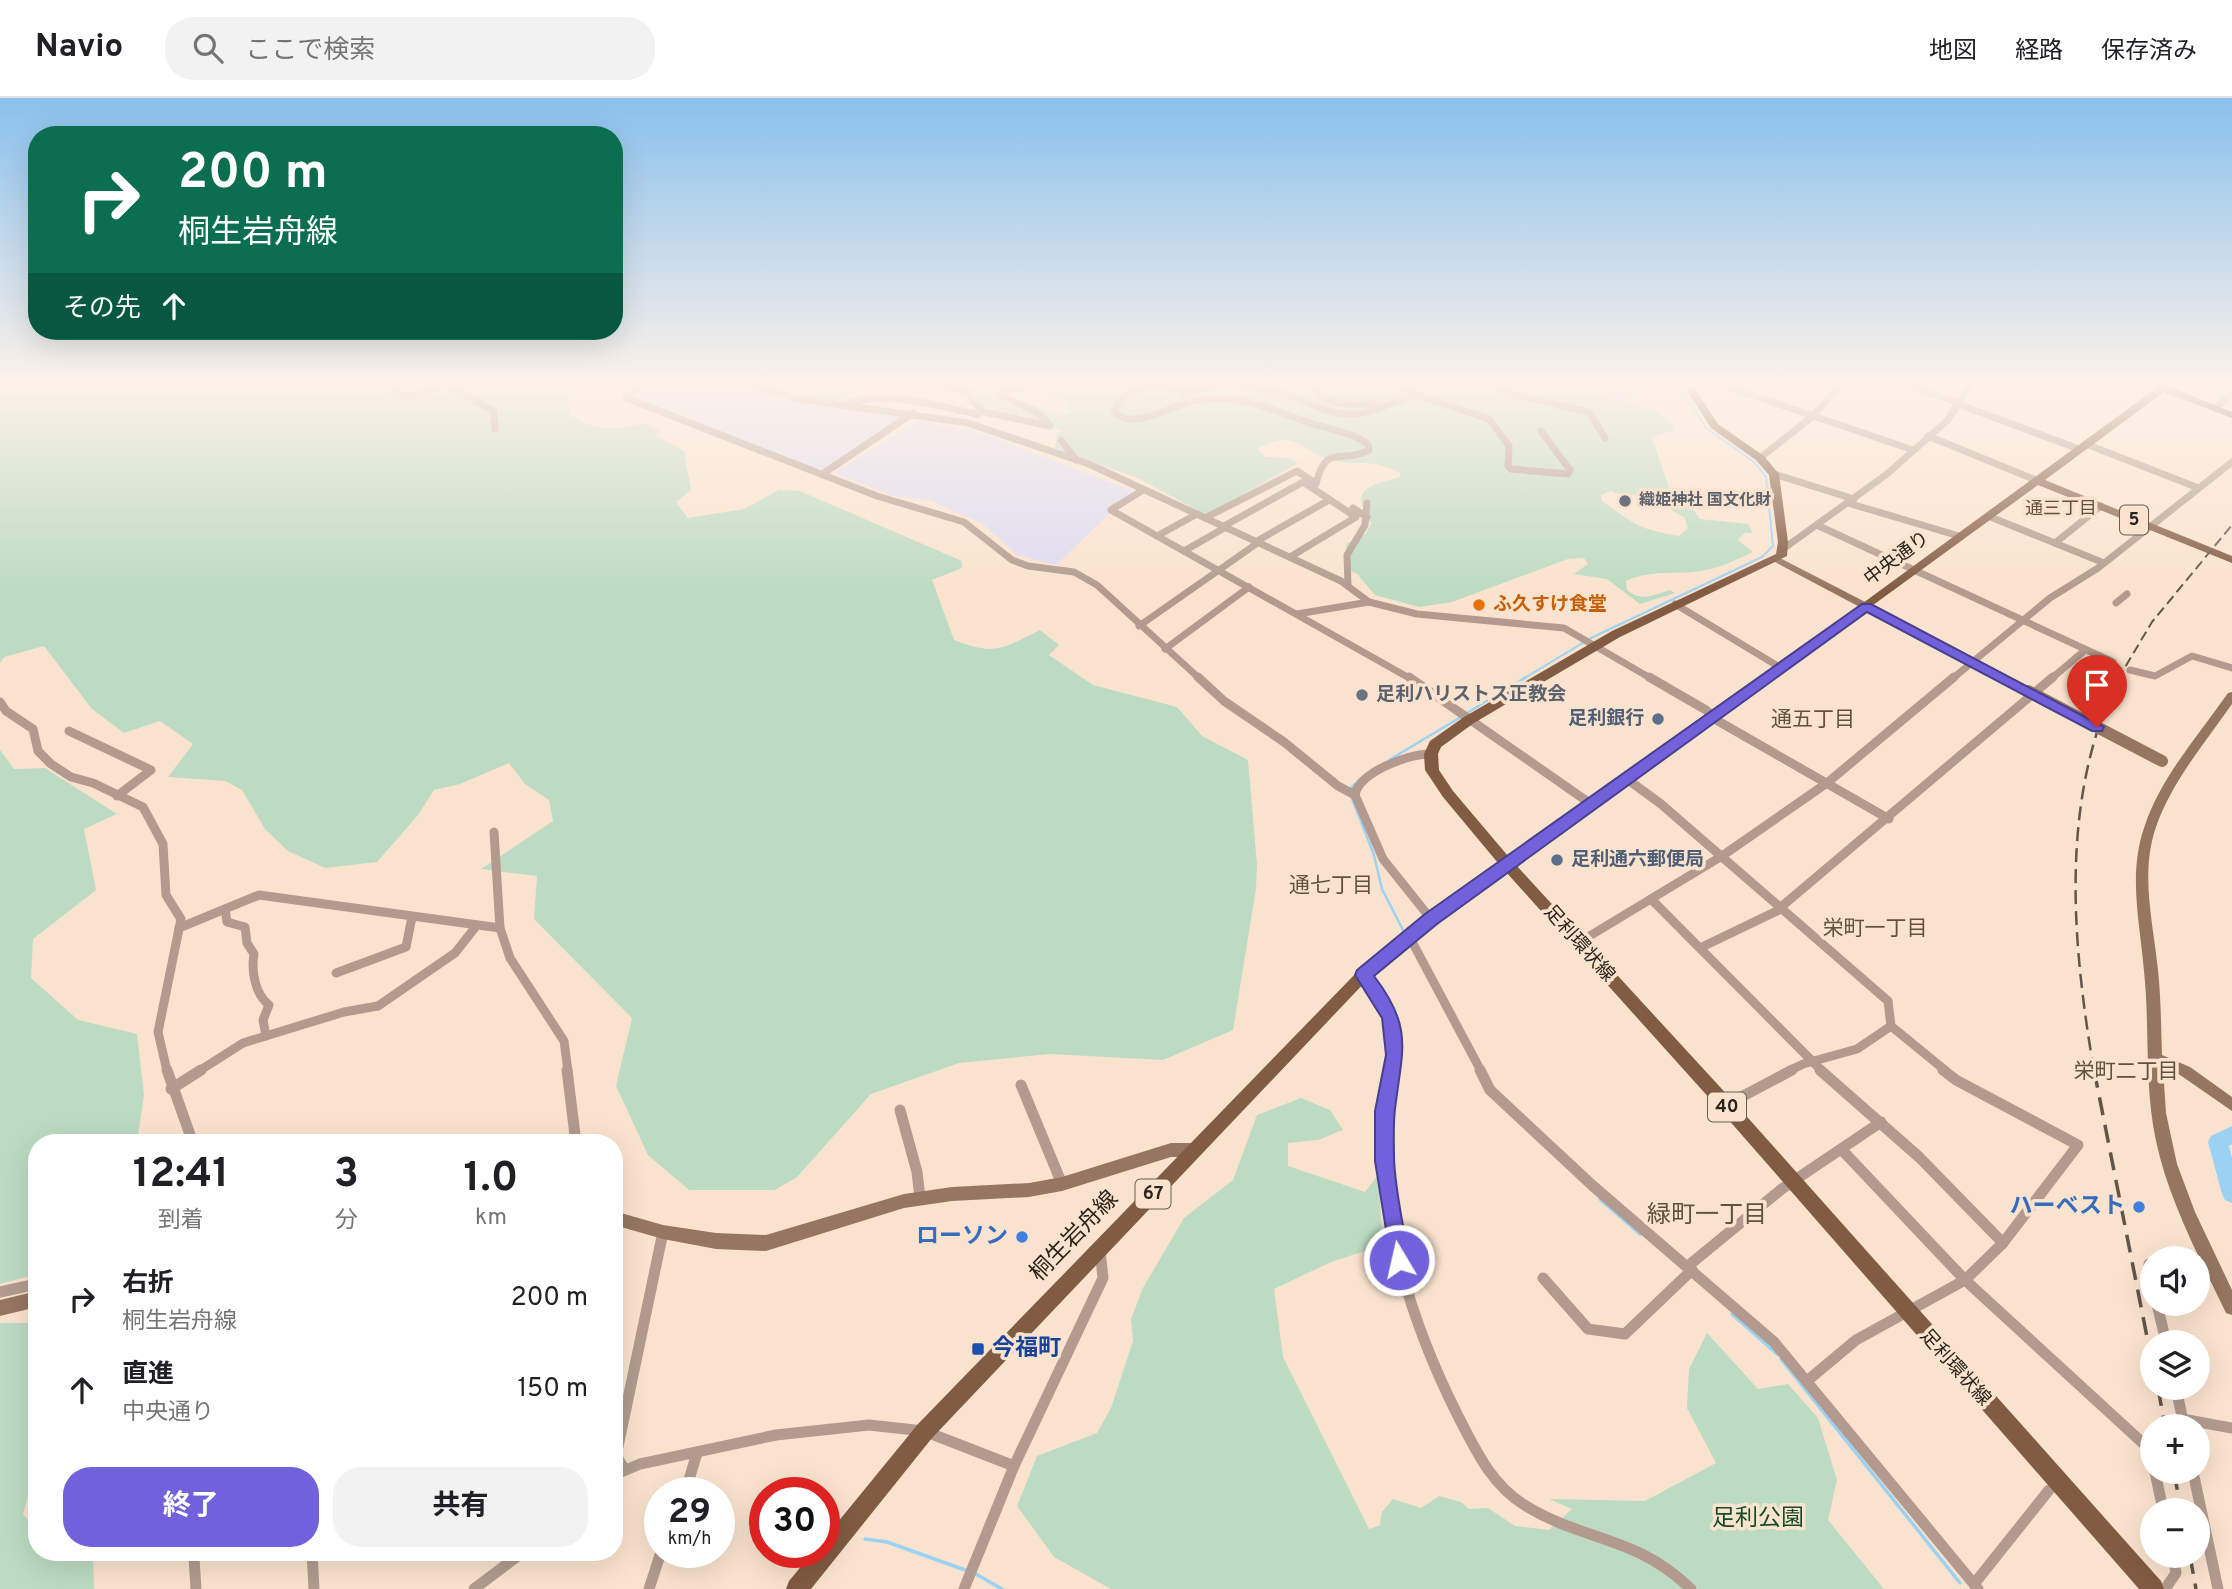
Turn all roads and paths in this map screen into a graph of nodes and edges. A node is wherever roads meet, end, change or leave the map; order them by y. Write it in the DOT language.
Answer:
graph roads {
  1 [pos="1913,450"];
  2 [pos="765,451"];
  3 [pos="857,451"];
  4 [pos="1049,451"];
  5 [pos="1069,451"];
  6 [pos="1368,451"];
  7 [pos="1508,451"];
  8 [pos="1557,451"];
  9 [pos="1749,451"];
  10 [pos="1769,451"];
  11 [pos="1964,451"];
  12 [pos="2077,451"];
  13 [pos="2092,451"];
  14 [pos="1760,458"];
  15 [pos="1076,460"];
  16 [pos="2232,462"];
  17 [pos="824,473"];
  18 [pos="1774,474"];
  19 [pos="2036,480"];
  20 [pos="1316,484"];
  21 [pos="2196,486"];
  22 [pos="1143,490"];
  23 [pos="1329,500"];
  24 [pos="1851,501"];
  25 [pos="1367,503"];
  26 [pos="2101,506"];
  27 [pos="1197,514"];
  28 [pos="1988,516"];
  29 [pos="1367,517"];
  30 [pos="1205,518"];
  31 [pos="1819,526"];
  32 [pos="2150,526"];
  33 [pos="1225,527"];
  34 [pos="1157,536"];
  35 [pos="1959,536"];
  36 [pos="1258,542"];
  37 [pos="2055,543"];
  38 [pos="1184,551"];
  39 [pos="1779,554"];
  40 [pos="1290,556"];
  41 [pos="2232,560"];
  42 [pos="2104,562"];
  43 [pos="1219,570"];
  44 [pos="1914,571"];
  45 [pos="1348,586"];
  46 [pos="1249,587"];
  47 [pos="2127,594"];
  48 [pos="1369,602"];
  49 [pos="2116,603"];
  50 [pos="1675,604"];
  51 [pos="1867,606"];
  52 [pos="1297,614"];
  53 [pos="2022,621"];
  54 [pos="1139,626"];
  55 [pos="1596,645"];
  56 [pos="1165,649"];
  57 [pos="2085,650"];
  58 [pos="2113,662"];
  59 [pos="1977,664"];
  60 [pos="1781,668"];
  61 [pos="2232,668"];
  62 [pos="2130,670"];
  63 [pos="2232,696"];
  64 [pos="0,702"];
  65 [pos="1713,716"];
  66 [pos="1469,720"];
  67 [pos="69,731"];
  68 [pos="1431,754"];
  69 [pos="2181,770"];
  70 [pos="1627,779"];
  71 [pos="1827,783"];
  72 [pos="1356,795"];
  73 [pos="117,796"];
  74 [pos="1591,804"];
  75 [pos="1889,819"];
  76 [pos="494,832"];
  77 [pos="1722,856"];
  78 [pos="1507,864"];
  79 [pos="1651,900"];
  80 [pos="1782,907"];
  81 [pos="225,909"];
  82 [pos="412,917"];
  83 [pos="1431,919"];
  84 [pos="477,925"];
  85 [pos="179,928"];
  86 [pos="500,928"];
  87 [pos="1409,936"];
  88 [pos="1578,943"];
  89 [pos="1702,947"];
  90 [pos="336,973"];
  91 [pos="1363,975"];
  92 [pos="1891,1026"];
  93 [pos="266,1036"];
  94 [pos="2156,1059"];
  95 [pos="1813,1063"];
  96 [pos="1021,1085"];
  97 [pos="172,1089"];
  98 [pos="1726,1105"];
  99 [pos="2232,1105"];
  100 [pos="900,1110"];
  101 [pos="1881,1122"];
  102 [pos="190,1134"];
  103 [pos="575,1134"];
  104 [pos="1195,1150"];
  105 [pos="1842,1150"];
  106 [pos="1062,1184"];
  107 [pos="1794,1184"];
  108 [pos="920,1198"];
  109 [pos="623,1221"];
  110 [pos="663,1232"];
  111 [pos="2003,1243"];
  112 [pos="1100,1249"];
  113 [pos="2210,1270"];
  114 [pos="2214,1270"];
  115 [pos="1688,1271"];
  116 [pos="1543,1278"];
  117 [pos="1965,1280"];
  118 [pos="28,1286"];
  119 [pos="0,1292"];
  120 [pos="28,1301"];
  121 [pos="2232,1307"];
  122 [pos="0,1308"];
  123 [pos="1906,1311"];
  124 [pos="1807,1381"];
  125 [pos="623,1419"];
  126 [pos="2210,1425"];
  127 [pos="2232,1428"];
  128 [pos="925,1432"];
  129 [pos="2140,1440"];
  130 [pos="697,1453"];
  131 [pos="1014,1466"];
  132 [pos="623,1470"];
  133 [pos="690,1477"];
  134 [pos="2196,1484"];
  135 [pos="2049,1490"];
  136 [pos="194,1561"];
  137 [pos="312,1561"];
  138 [pos="511,1561"];
  139 [pos="2128,1561"];
  140 [pos="656,1568"];
  141 [pos="2175,1568"];
  142 [pos="2149,1586"];
  143 [pos="1976,1587"];
  144 [pos="196,1589"];
  145 [pos="314,1589"];
  146 [pos="474,1589"];
  147 [pos="649,1589"];
  148 [pos="797,1589"];
  149 [pos="964,1589"];
  150 [pos="1692,1589"];
  151 [pos="2165,1589"];
  152 [pos="2218,1589"];
  1 -- 24 [label="street"];
  2 -- 17 [label="street"];
  3 -- 17 [label="street"];
  4 -- 15 [label="street"];
  5 -- 15 [label="street"];
  6 -- 20 [label="street"];
  7 -- 8 [label="street"];
  9 -- 14 [label="main road"];
  10 -- 14 [label="street"];
  11 -- 19 [label="street"];
  12 -- 19 [label="main road, 中央通り / 67"];
  13 -- 21 [label="street"];
  14 -- 18 [label="main road"];
  15 -- 22 [label="street"];
  16 -- 21 [label="street"];
  17 -- 54 [label="street"];
  18 -- 24 [label="street"];
  18 -- 39 [label="main road"];
  19 -- 26 [label="main road, 5"];
  19 -- 28 [label="main road, 中央通り / 67"];
  20 -- 29 [label="street"];
  20 -- 30 [label="street"];
  21 -- 32 [label="street"];
  22 -- 27 [label="street"];
  22 -- 34 [label="street"];
  23 -- 33 [label="street"];
  23 -- 36 [label="street"];
  23 -- 40 [label="street"];
  24 -- 31 [label="street"];
  24 -- 35 [label="street"];
  25 -- 29 [label="street"];
  26 -- 32 [label="main road, 5"];
  26 -- 37 [label="street"];
  27 -- 30 [label="street"];
  27 -- 34 [label="street"];
  28 -- 35 [label="main road, 中央通り / 67"];
  28 -- 37 [label="street"];
  29 -- 45 [label="street"];
  30 -- 33 [label="street"];
  31 -- 39 [label="street"];
  31 -- 44 [label="street"];
  32 -- 41 [label="main road, 5"];
  32 -- 42 [label="street"];
  33 -- 36 [label="street"];
  33 -- 38 [label="street"];
  34 -- 38 [label="street"];
  35 -- 44 [label="main road, 中央通り / 67"];
  36 -- 40 [label="street"];
  36 -- 43 [label="street"];
  37 -- 42 [label="street"];
  38 -- 43 [label="street"];
  39 -- 50 [label="main road"];
  39 -- 51 [label="street"];
  40 -- 45 [label="street"];
  42 -- 53 [label="street"];
  43 -- 46 [label="street"];
  43 -- 54 [label="street"];
  44 -- 51 [label="main road, 中央通り / 67"];
  44 -- 53 [label="street"];
  45 -- 48 [label="street"];
  46 -- 52 [label="street"];
  46 -- 56 [label="street"];
  47 -- 49 [label="street"];
  48 -- 52 [label="street"];
  48 -- 55 [label="street"];
  50 -- 55 [label="main road"];
  50 -- 60 [label="street"];
  51 -- 59 [label="street"];
  51 -- 60 [label="main road, 中央通り / 67"];
  52 -- 66 [label="street"];
  53 -- 57 [label="street"];
  53 -- 59 [label="street"];
  54 -- 56 [label="street"];
  55 -- 65 [label="street"];
  55 -- 66 [label="main road"];
  56 -- 72 [label="street"];
  57 -- 58 [label="street"];
  57 -- 75 [label="street"];
  59 -- 69 [label="street, bridge"];
  59 -- 71 [label="street"];
  60 -- 65 [label="main road, 中央通り / 67"];
  61 -- 62 [label="street"];
  63 -- 69 [label="street"];
  64 -- 73 [label="street"];
  65 -- 70 [label="main road, 中央通り / 67"];
  65 -- 71 [label="street"];
  66 -- 68 [label="main road"];
  66 -- 74 [label="street"];
  67 -- 73 [label="street"];
  68 -- 72 [label="street"];
  68 -- 78 [label="main road, 足利環状線 / 40"];
  69 -- 94 [label="street"];
  70 -- 74 [label="main road, 中央通り / 67"];
  70 -- 77 [label="street"];
  71 -- 75 [label="street"];
  71 -- 77 [label="street"];
  72 -- 83 [label="street"];
  73 -- 85 [label="street"];
  74 -- 78 [label="main road, 中央通り / 67"];
  75 -- 80 [label="street"];
  76 -- 86 [label="street"];
  77 -- 79 [label="street"];
  77 -- 80 [label="street"];
  78 -- 83 [label="main road, 桐生岩舟線 / 67"];
  78 -- 88 [label="main road, 足利環状線 / 40"];
  79 -- 88 [label="street"];
  79 -- 89 [label="street"];
  80 -- 89 [label="street"];
  80 -- 92 [label="street"];
  81 -- 82 [label="street"];
  81 -- 85 [label="street"];
  81 -- 93 [label="street"];
  82 -- 84 [label="street"];
  82 -- 90 [label="street"];
  83 -- 87 [label="main road, 桐生岩舟線 / 67"];
  84 -- 86 [label="street"];
  84 -- 93 [label="street"];
  85 -- 97 [label="street"];
  86 -- 103 [label="street"];
  87 -- 91 [label="main road, 桐生岩舟線 / 67"];
  87 -- 115 [label="street"];
  88 -- 98 [label="main road, 足利環状線 / 40"];
  89 -- 95 [label="street"];
  91 -- 104 [label="main road, 桐生岩舟線 / 67"];
  91 -- 150 [label="street"];
  92 -- 95 [label="street"];
  92 -- 111 [label="street"];
  93 -- 97 [label="street"];
  94 -- 99 [label="street"];
  94 -- 114 [label="street"];
  95 -- 98 [label="street"];
  95 -- 101 [label="street"];
  96 -- 106 [label="street"];
  97 -- 102 [label="street"];
  98 -- 107 [label="main road, 足利環状線 / 40"];
  100 -- 108 [label="street"];
  101 -- 105 [label="street"];
  101 -- 111 [label="street"];
  104 -- 106 [label="street"];
  104 -- 112 [label="main road, 桐生岩舟線 / 67"];
  105 -- 107 [label="street"];
  105 -- 117 [label="street"];
  106 -- 108 [label="street"];
  107 -- 115 [label="street"];
  107 -- 123 [label="main road, 足利環状線 / 40"];
  108 -- 110 [label="street"];
  109 -- 110 [label="street"];
  110 -- 125 [label="street"];
  111 -- 117 [label="street"];
  112 -- 128 [label="main road, 桐生岩舟線 / 67"];
  112 -- 131 [label="street"];
  113 -- 114 [label="street"];
  114 -- 121 [label="street"];
  115 -- 116 [label="street"];
  115 -- 124 [label="street"];
  117 -- 123 [label="street"];
  117 -- 129 [label="street"];
  118 -- 119 [label="street"];
  120 -- 122 [label="street"];
  123 -- 124 [label="street"];
  123 -- 139 [label="main road, 足利環状線 / 40"];
  124 -- 143 [label="street"];
  126 -- 127 [label="street"];
  128 -- 130 [label="street"];
  128 -- 131 [label="street"];
  128 -- 148 [label="main road, 桐生岩舟線 / 67"];
  130 -- 132 [label="street"];
  130 -- 133 [label="street"];
  131 -- 149 [label="street"];
  134 -- 152 [label="street"];
  135 -- 143 [label="street"];
  136 -- 144 [label="street"];
  137 -- 145 [label="street"];
  138 -- 146 [label="street"];
  139 -- 142 [label="main road, 足利環状線 / 40"];
  139 -- 151 [label="main road"];
  140 -- 147 [label="street"];
  141 -- 151 [label="street"];
}
